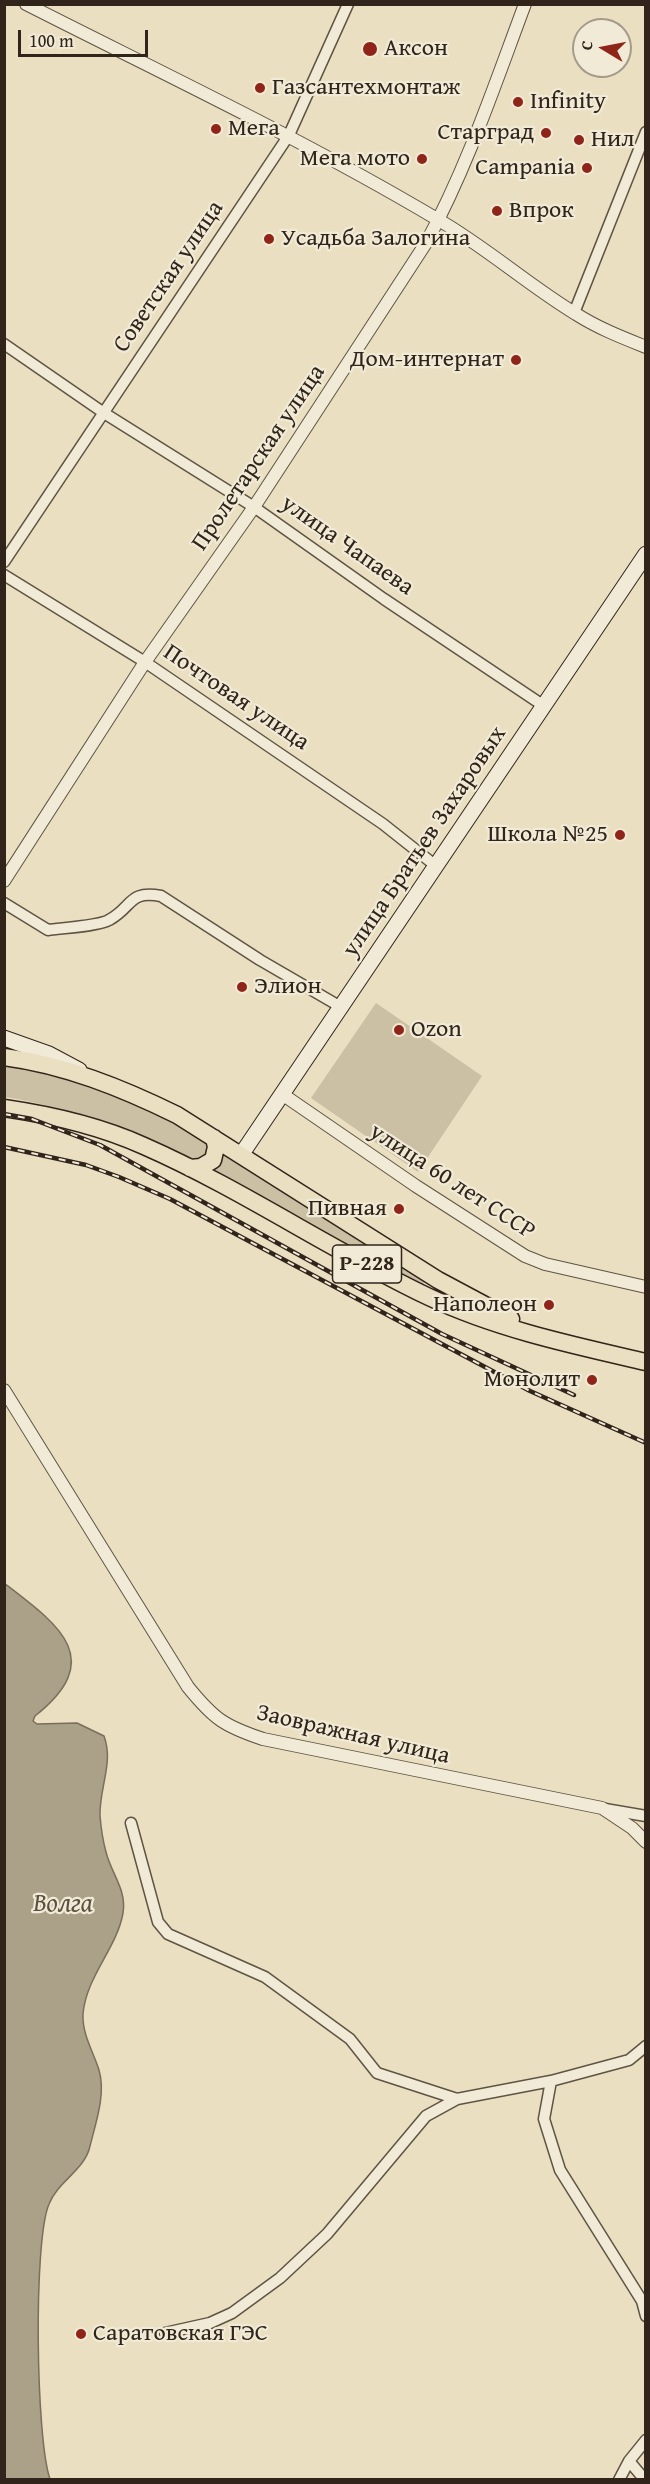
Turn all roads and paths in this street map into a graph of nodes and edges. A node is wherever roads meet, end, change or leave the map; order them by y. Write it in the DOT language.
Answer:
graph roads {
  1 [pos="26,4"];
  2 [pos="348,4"];
  3 [pos="525,4"];
  4 [pos="645,132"];
  5 [pos="289,135"];
  6 [pos="438,219"];
  7 [pos="574,313"];
  8 [pos="4,345"];
  9 [pos="645,347"];
  10 [pos="104,412"];
  11 [pos="254,507"];
  12 [pos="645,554"];
  13 [pos="4,562"];
  14 [pos="4,575"];
  15 [pos="146,662"];
  16 [pos="544,706"];
  17 [pos="436,866"];
  18 [pos="4,881"];
  19 [pos="4,903"];
  20 [pos="341,1007"];
  21 [pos="4,1038"];
  22 [pos="4,1057"];
  23 [pos="92,1078"];
  24 [pos="282,1094"];
  25 [pos="4,1108"];
  26 [pos="214,1138"];
  27 [pos="241,1155"];
  28 [pos="190,1168"];
  29 [pos="645,1287"];
  30 [pos="553,1338"];
  31 [pos="645,1362"];
  32 [pos="4,1390"];
  33 [pos="602,1808"];
  34 [pos="645,1816"];
  35 [pos="131,1823"];
  36 [pos="645,1842"];
  37 [pos="645,2046"];
  38 [pos="551,2081"];
  39 [pos="457,2099"];
  40 [pos="645,2316"];
  41 [pos="165,2333"];
  42 [pos="645,2440"];
  43 [pos="628,2461"];
  44 [pos="619,2480"];
  45 [pos="645,2480"];
  1 -- 5 [label="street"];
  2 -- 5 [label="street, Советская улица"];
  3 -- 6 [label="street, Пролетарская улица"];
  4 -- 7 [label="street"];
  5 -- 6 [label="street"];
  5 -- 10 [label="street, Советская улица"];
  6 -- 7 [label="street"];
  6 -- 11 [label="street, Пролетарская улица"];
  7 -- 9 [label="street"];
  8 -- 10 [label="street, улица Чапаева"];
  10 -- 11 [label="street, улица Чапаева"];
  10 -- 13 [label="street, Советская улица"];
  11 -- 15 [label="street, Пролетарская улица"];
  11 -- 16 [label="street, улица Чапаева"];
  12 -- 16 [label="main road, улица Братьев Захаровых"];
  14 -- 15 [label="street, Почтовая улица"];
  15 -- 17 [label="street, Почтовая улица"];
  15 -- 18 [label="street, Пролетарская улица"];
  16 -- 17 [label="main road, улица Братьев Захаровых"];
  17 -- 20 [label="main road, улица Братьев Захаровых"];
  19 -- 20 [label="street"];
  20 -- 24 [label="main road, улица Братьев Захаровых"];
  21 -- 23 [label="main road"];
  22 -- 23 [label="highway, Р-228"];
  23 -- 26 [label="highway, Р-228"];
  24 -- 27 [label="main road, улица Братьев Захаровых"];
  24 -- 29 [label="street, улица 60 лет СССР"];
  25 -- 28 [label="highway, Р-228"];
  26 -- 27 [label="highway, Р-228"];
  26 -- 28 [label="highway"];
  27 -- 30 [label="highway, Р-228"];
  28 -- 30 [label="highway, Р-228"];
  30 -- 31 [label="highway, Р-228"];
  32 -- 33 [label="street, Заовражная улица"];
  33 -- 34 [label="street"];
  33 -- 36 [label="street, Заовражная улица"];
  35 -- 39 [label="street"];
  37 -- 38 [label="street"];
  38 -- 39 [label="street"];
  38 -- 40 [label="street"];
  39 -- 41 [label="street"];
  42 -- 43 [label="street"];
  43 -- 44 [label="street"];
  43 -- 45 [label="street"];
}
